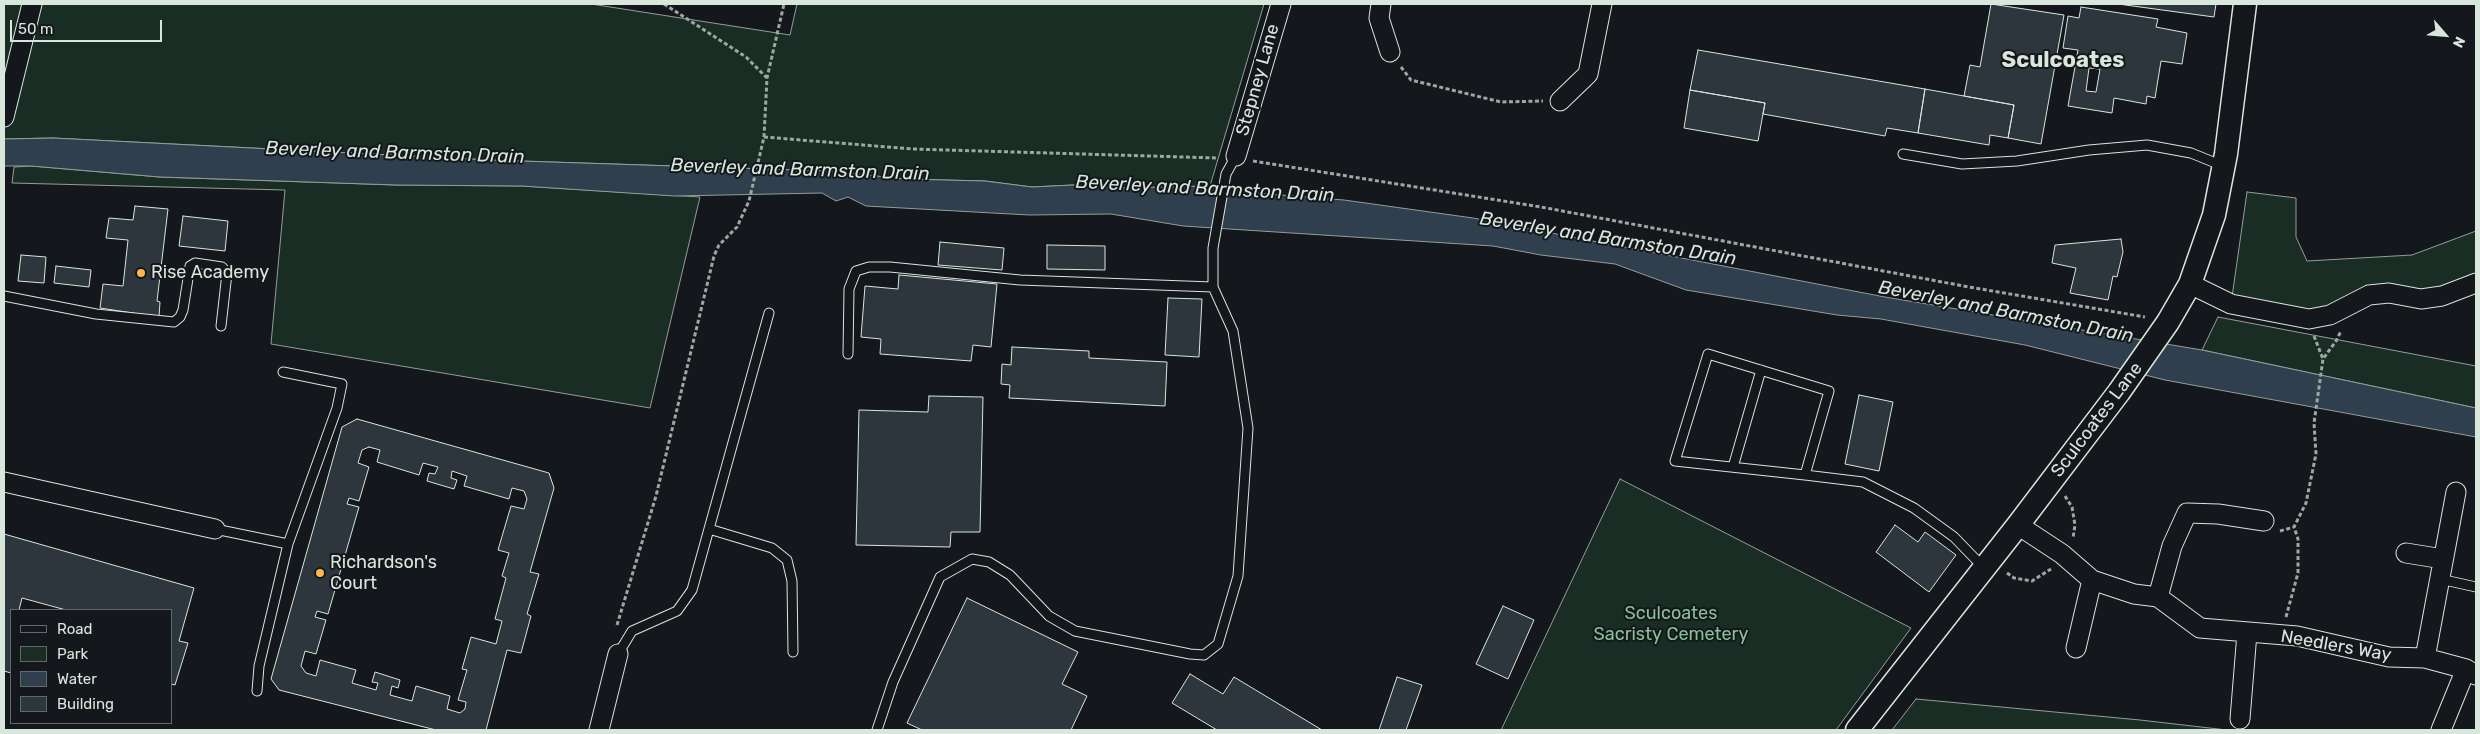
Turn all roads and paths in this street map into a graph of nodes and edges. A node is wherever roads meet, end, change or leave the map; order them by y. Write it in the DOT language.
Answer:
graph roads {
  1 [pos="32,4"];
  2 [pos="664,4"];
  3 [pos="784,4"];
  4 [pos="1281,4"];
  5 [pos="1381,4"];
  6 [pos="1602,4"];
  7 [pos="2246,4"];
  8 [pos="1390,52"];
  9 [pos="767,78"];
  10 [pos="1560,101"];
  11 [pos="4,117"];
  12 [pos="764,137"];
  13 [pos="1903,154"];
  14 [pos="1236,156"];
  15 [pos="2224,166"];
  16 [pos="2476,283"];
  17 [pos="2190,284"];
  18 [pos="1213,287"];
  19 [pos="4,296"];
  20 [pos="769,313"];
  21 [pos="221,326"];
  22 [pos="2162,331"];
  23 [pos="848,354"];
  24 [pos="2323,359"];
  25 [pos="1761,370"];
  26 [pos="283,372"];
  27 [pos="1733,468"];
  28 [pos="1805,475"];
  29 [pos="4,482"];
  30 [pos="2456,492"];
  31 [pos="2264,521"];
  32 [pos="2018,525"];
  33 [pos="215,529"];
  34 [pos="709,529"];
  35 [pos="288,544"];
  36 [pos="2406,553"];
  37 [pos="2444,559"];
  38 [pos="1984,568"];
  39 [pos="2440,579"];
  40 [pos="2092,580"];
  41 [pos="2476,587"];
  42 [pos="2158,597"];
  43 [pos="616,629"];
  44 [pos="2247,632"];
  45 [pos="2283,635"];
  46 [pos="2076,648"];
  47 [pos="793,652"];
  48 [pos="618,654"];
  49 [pos="2425,658"];
  50 [pos="2471,672"];
  51 [pos="257,691"];
  52 [pos="2240,719"];
  53 [pos="599,730"];
  54 [pos="877,730"];
  55 [pos="1857,730"];
  56 [pos="2441,730"];
  1 -- 11 [label="street"];
  2 -- 9 [label="path"];
  3 -- 9 [label="path"];
  4 -- 14 [label="street, Stepney Lane"];
  5 -- 8 [label="street"];
  6 -- 10 [label="street"];
  7 -- 15 [label="street, Sculcoates Lane"];
  8 -- 10 [label="path"];
  9 -- 12 [label="path"];
  12 -- 14 [label="path"];
  12 -- 43 [label="path"];
  13 -- 15 [label="lane"];
  14 -- 18 [label="lane"];
  14 -- 22 [label="path"];
  15 -- 17 [label="street, Sculcoates Lane"];
  16 -- 17 [label="street"];
  17 -- 22 [label="street, Sculcoates Lane"];
  18 -- 23 [label="lane"];
  18 -- 54 [label="lane"];
  19 -- 21 [label="lane"];
  20 -- 34 [label="lane"];
  22 -- 32 [label="street, Sculcoates Lane"];
  24 -- 45 [label="path"];
  25 -- 27 [label="lane"];
  25 -- 27 [label="lane"];
  25 -- 28 [label="lane"];
  26 -- 35 [label="lane"];
  27 -- 28 [label="lane"];
  28 -- 38 [label="lane"];
  29 -- 33 [label="street"];
  30 -- 37 [label="street"];
  31 -- 42 [label="street"];
  32 -- 38 [label="street, Sculcoates Lane"];
  32 -- 40 [label="street, Needlers Way"];
  33 -- 35 [label="lane"];
  34 -- 47 [label="lane"];
  34 -- 48 [label="lane"];
  35 -- 51 [label="lane"];
  36 -- 37 [label="street"];
  37 -- 39 [label="street"];
  38 -- 55 [label="street, Sculcoates Lane"];
  39 -- 41 [label="lane"];
  39 -- 49 [label="street"];
  40 -- 42 [label="street, Needlers Way"];
  40 -- 46 [label="street"];
  42 -- 44 [label="street, Needlers Way"];
  44 -- 45 [label="street, Needlers Way"];
  44 -- 52 [label="street"];
  45 -- 49 [label="street, Needlers Way"];
  48 -- 53 [label="street"];
  49 -- 50 [label="street, Needlers Way"];
  50 -- 56 [label="street, Needlers Way"];
}
